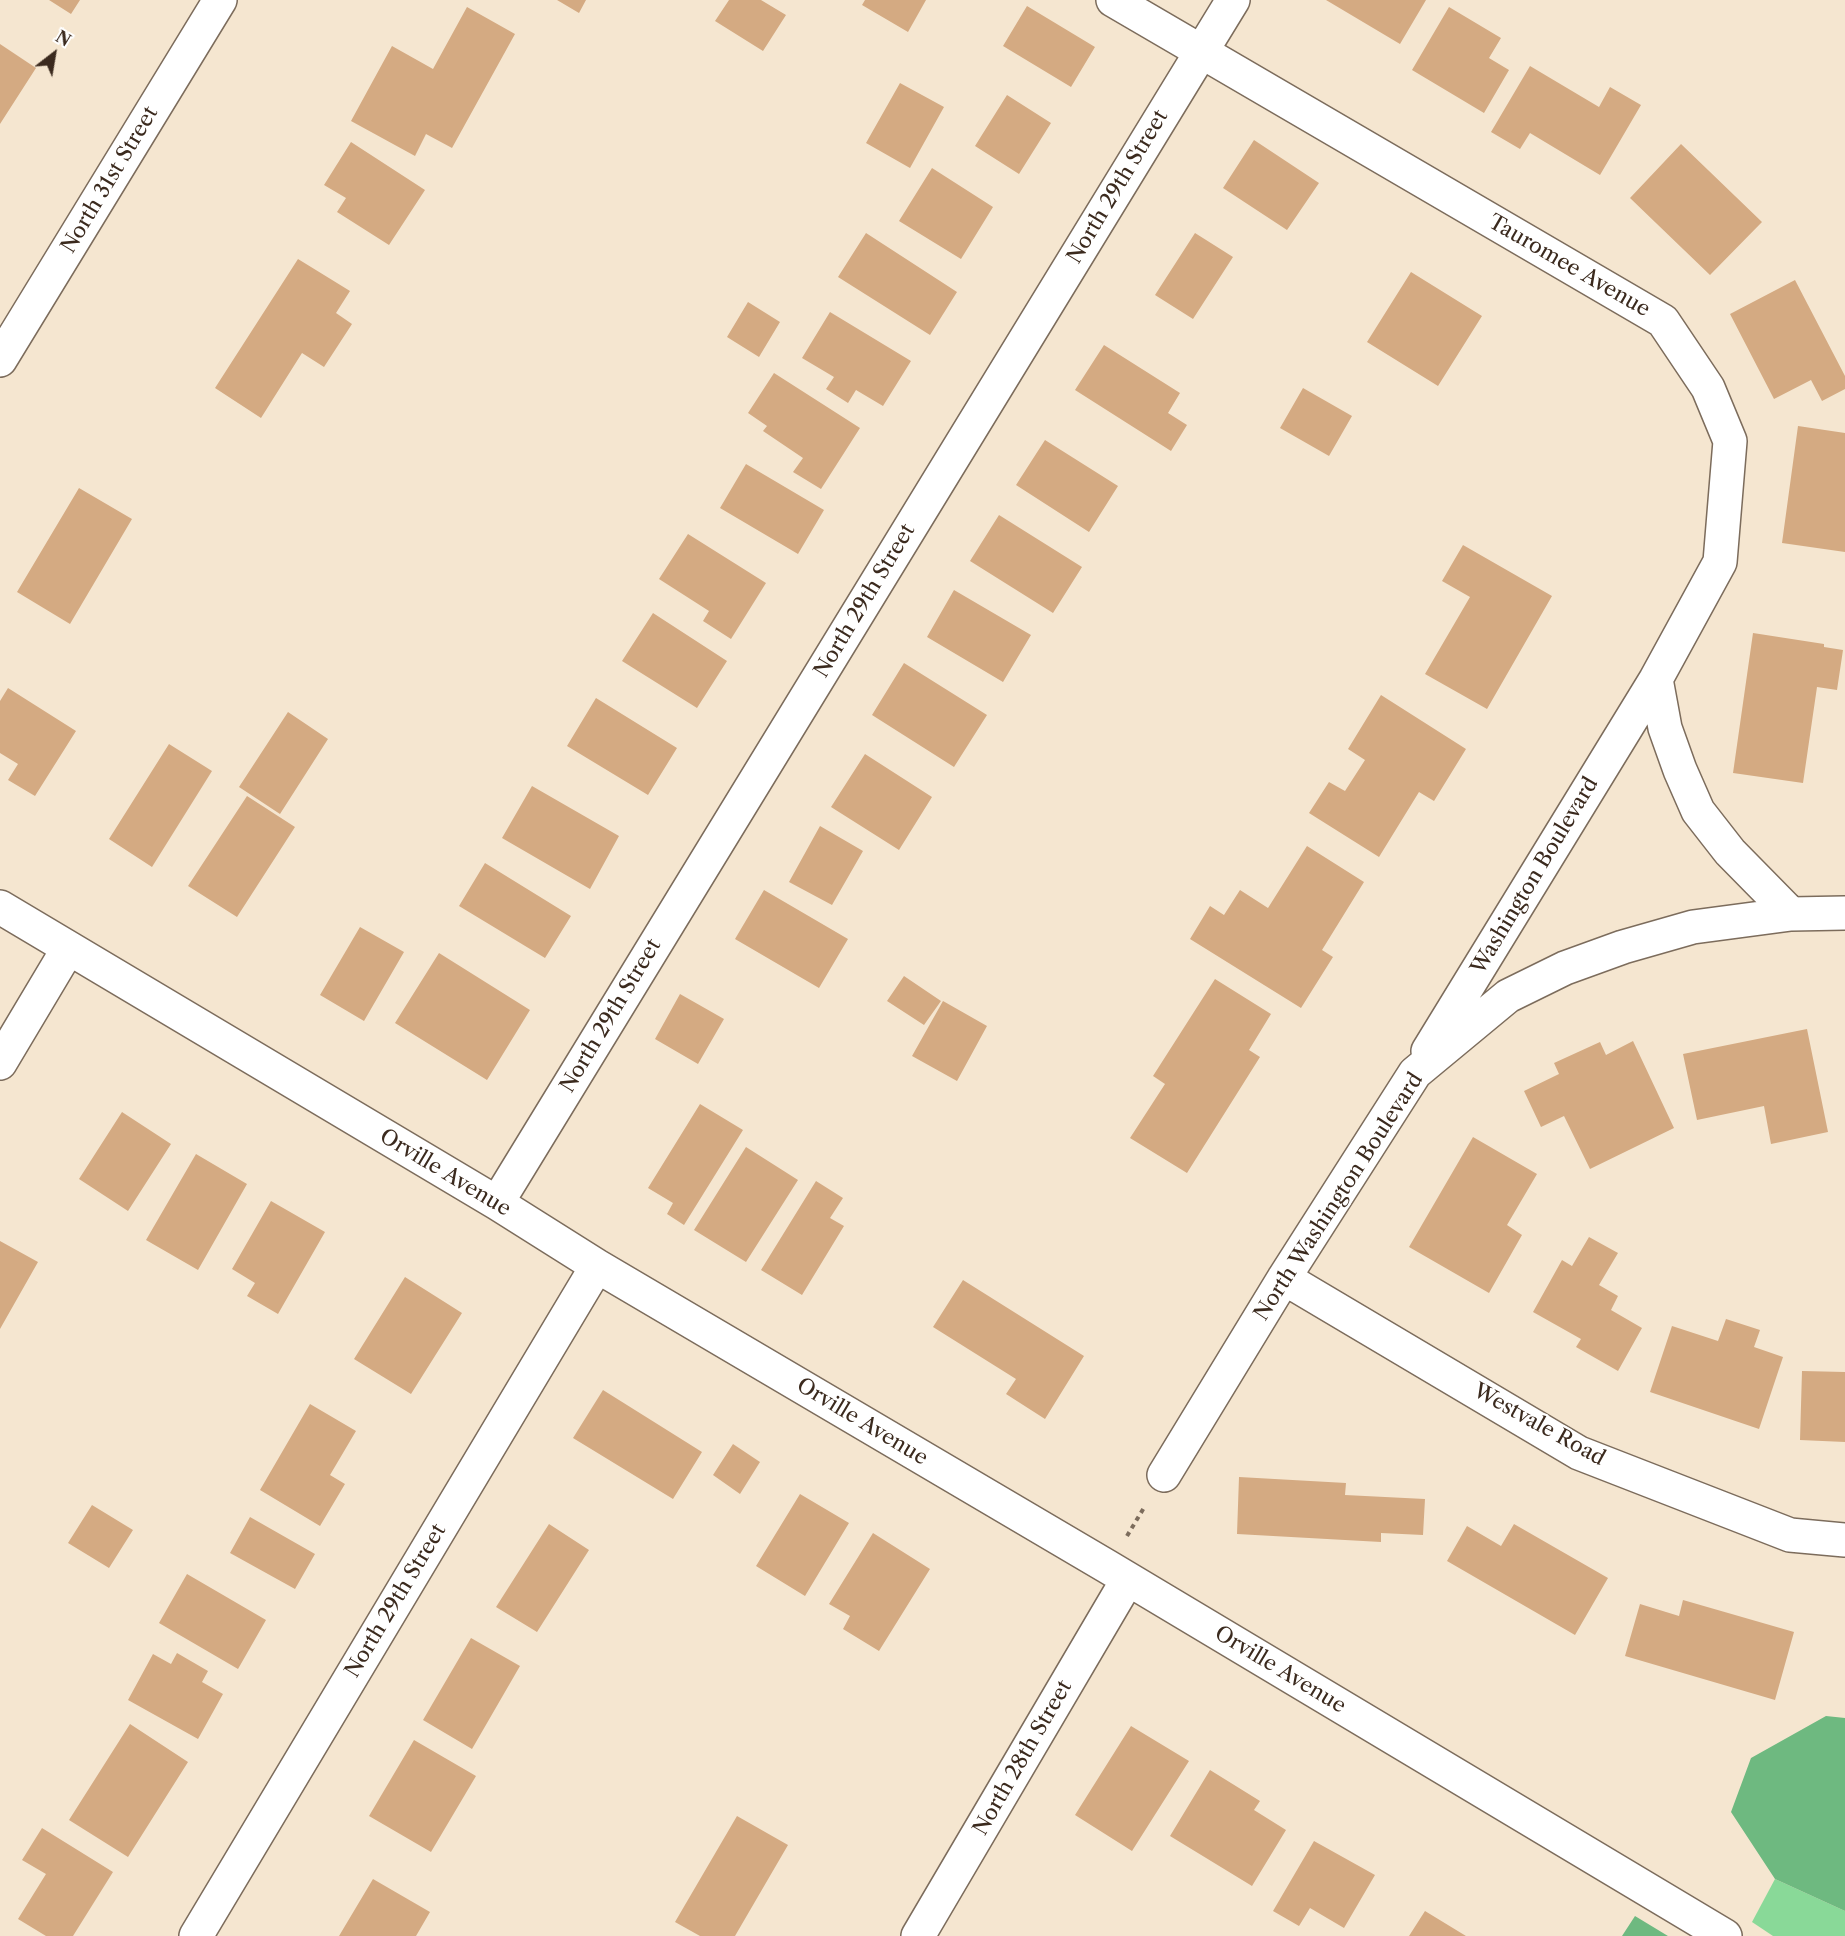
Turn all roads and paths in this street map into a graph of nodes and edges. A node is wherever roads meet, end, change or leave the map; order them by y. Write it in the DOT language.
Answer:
graph roads {
  1 [pos="220,0"];
  2 [pos="1113,0"];
  3 [pos="1233,0"];
  4 [pos="1201,52"];
  5 [pos="0,360"];
  6 [pos="1656,679"];
  7 [pos="0,907"];
  8 [pos="1845,913"];
  9 [pos="1791,914"];
  10 [pos="68,949"];
  11 [pos="0,1064"];
  12 [pos="1415,1073"];
  13 [pos="497,1203"];
  14 [pos="597,1266"];
  15 [pos="1284,1278"];
  16 [pos="1164,1475"];
  17 [pos="1845,1540"];
  18 [pos="1118,1573"];
  19 [pos="196,1936"];
  20 [pos="918,1936"];
  21 [pos="1725,1936"];
  1 -- 5 [label="street, North 31st Street"];
  2 -- 4 [label="street, Tauromee Avenue"];
  3 -- 4 [label="street, North 29th Street"];
  4 -- 6 [label="street, Tauromee Avenue"];
  4 -- 13 [label="street, North 29th Street"];
  6 -- 9 [label="street"];
  6 -- 12 [label="street, Washington Boulevard"];
  7 -- 10 [label="street, Orville Avenue"];
  8 -- 9 [label="street, North Washington Boulevard"];
  9 -- 12 [label="street, North Washington Boulevard"];
  10 -- 11 [label="street"];
  10 -- 13 [label="street, Orville Avenue"];
  12 -- 15 [label="street, North Washington Boulevard"];
  13 -- 14 [label="street, Orville Avenue"];
  14 -- 18 [label="street, Orville Avenue"];
  14 -- 19 [label="street, North 29th Street"];
  15 -- 16 [label="street, North Washington Boulevard"];
  15 -- 17 [label="street, Westvale Road"];
  16 -- 18 [label="path"];
  18 -- 20 [label="street, North 28th Street"];
  18 -- 21 [label="street, Orville Avenue"];
}
